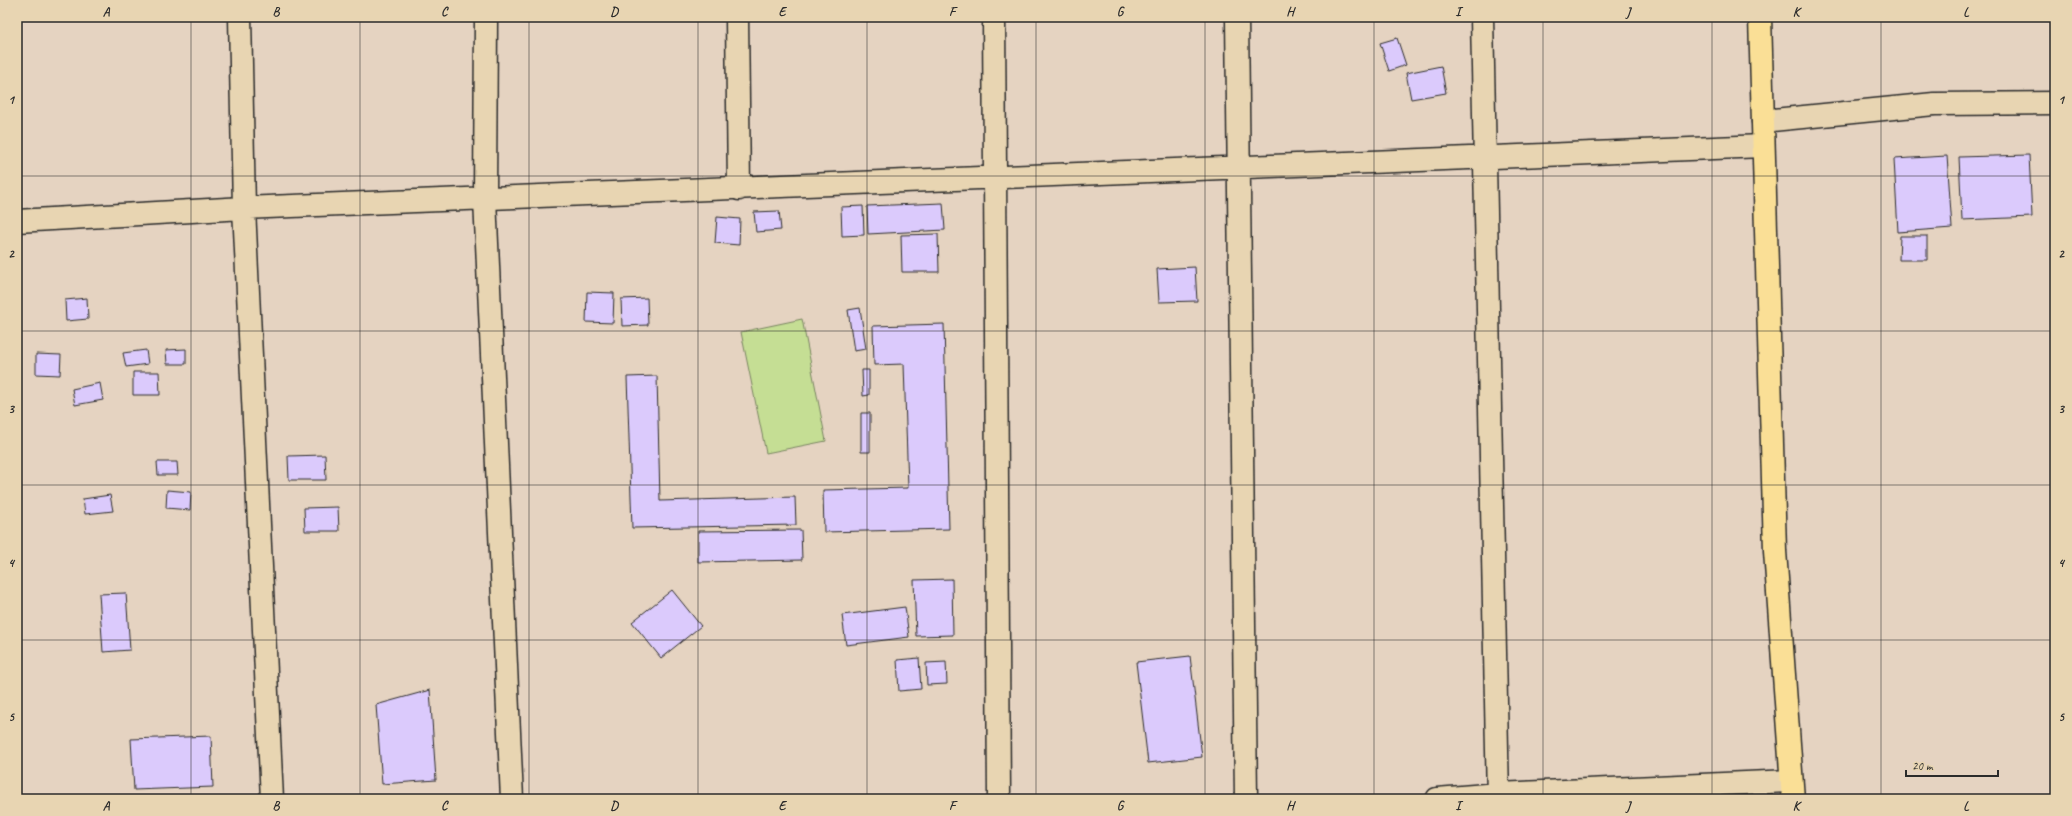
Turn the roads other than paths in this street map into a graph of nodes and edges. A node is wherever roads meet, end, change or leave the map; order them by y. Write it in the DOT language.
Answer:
graph roads {
  1 [pos="240,17"];
  2 [pos="486,17"];
  3 [pos="737,17"];
  4 [pos="994,17"];
  5 [pos="1236,17"];
  6 [pos="1482,17"];
  7 [pos="1760,17"];
  8 [pos="2055,103"];
  9 [pos="1763,121"];
  10 [pos="1763,146"];
  11 [pos="1486,158"];
  12 [pos="1238,169"];
  13 [pos="996,178"];
  14 [pos="738,189"];
  15 [pos="485,198"];
  16 [pos="244,208"];
  17 [pos="17,221"];
  18 [pos="1792,790"];
  19 [pos="1498,796"];
  20 [pos="272,799"];
  21 [pos="512,799"];
  22 [pos="999,799"];
  23 [pos="1246,799"];
  24 [pos="1437,799"];
  1 -- 16 [label="street"];
  2 -- 15 [label="street"];
  3 -- 14 [label="street"];
  4 -- 13 [label="street"];
  5 -- 12 [label="street"];
  6 -- 11 [label="street"];
  7 -- 9 [label="highway"];
  8 -- 9 [label="street"];
  9 -- 10 [label="highway"];
  10 -- 11 [label="street"];
  10 -- 18 [label="highway"];
  11 -- 12 [label="street"];
  11 -- 19 [label="street"];
  12 -- 13 [label="street"];
  12 -- 23 [label="street"];
  13 -- 14 [label="street"];
  13 -- 22 [label="street"];
  14 -- 15 [label="street"];
  15 -- 16 [label="street"];
  15 -- 21 [label="street"];
  16 -- 17 [label="street"];
  16 -- 20 [label="street"];
  18 -- 19 [label="street"];
  19 -- 24 [label="street"];
}
